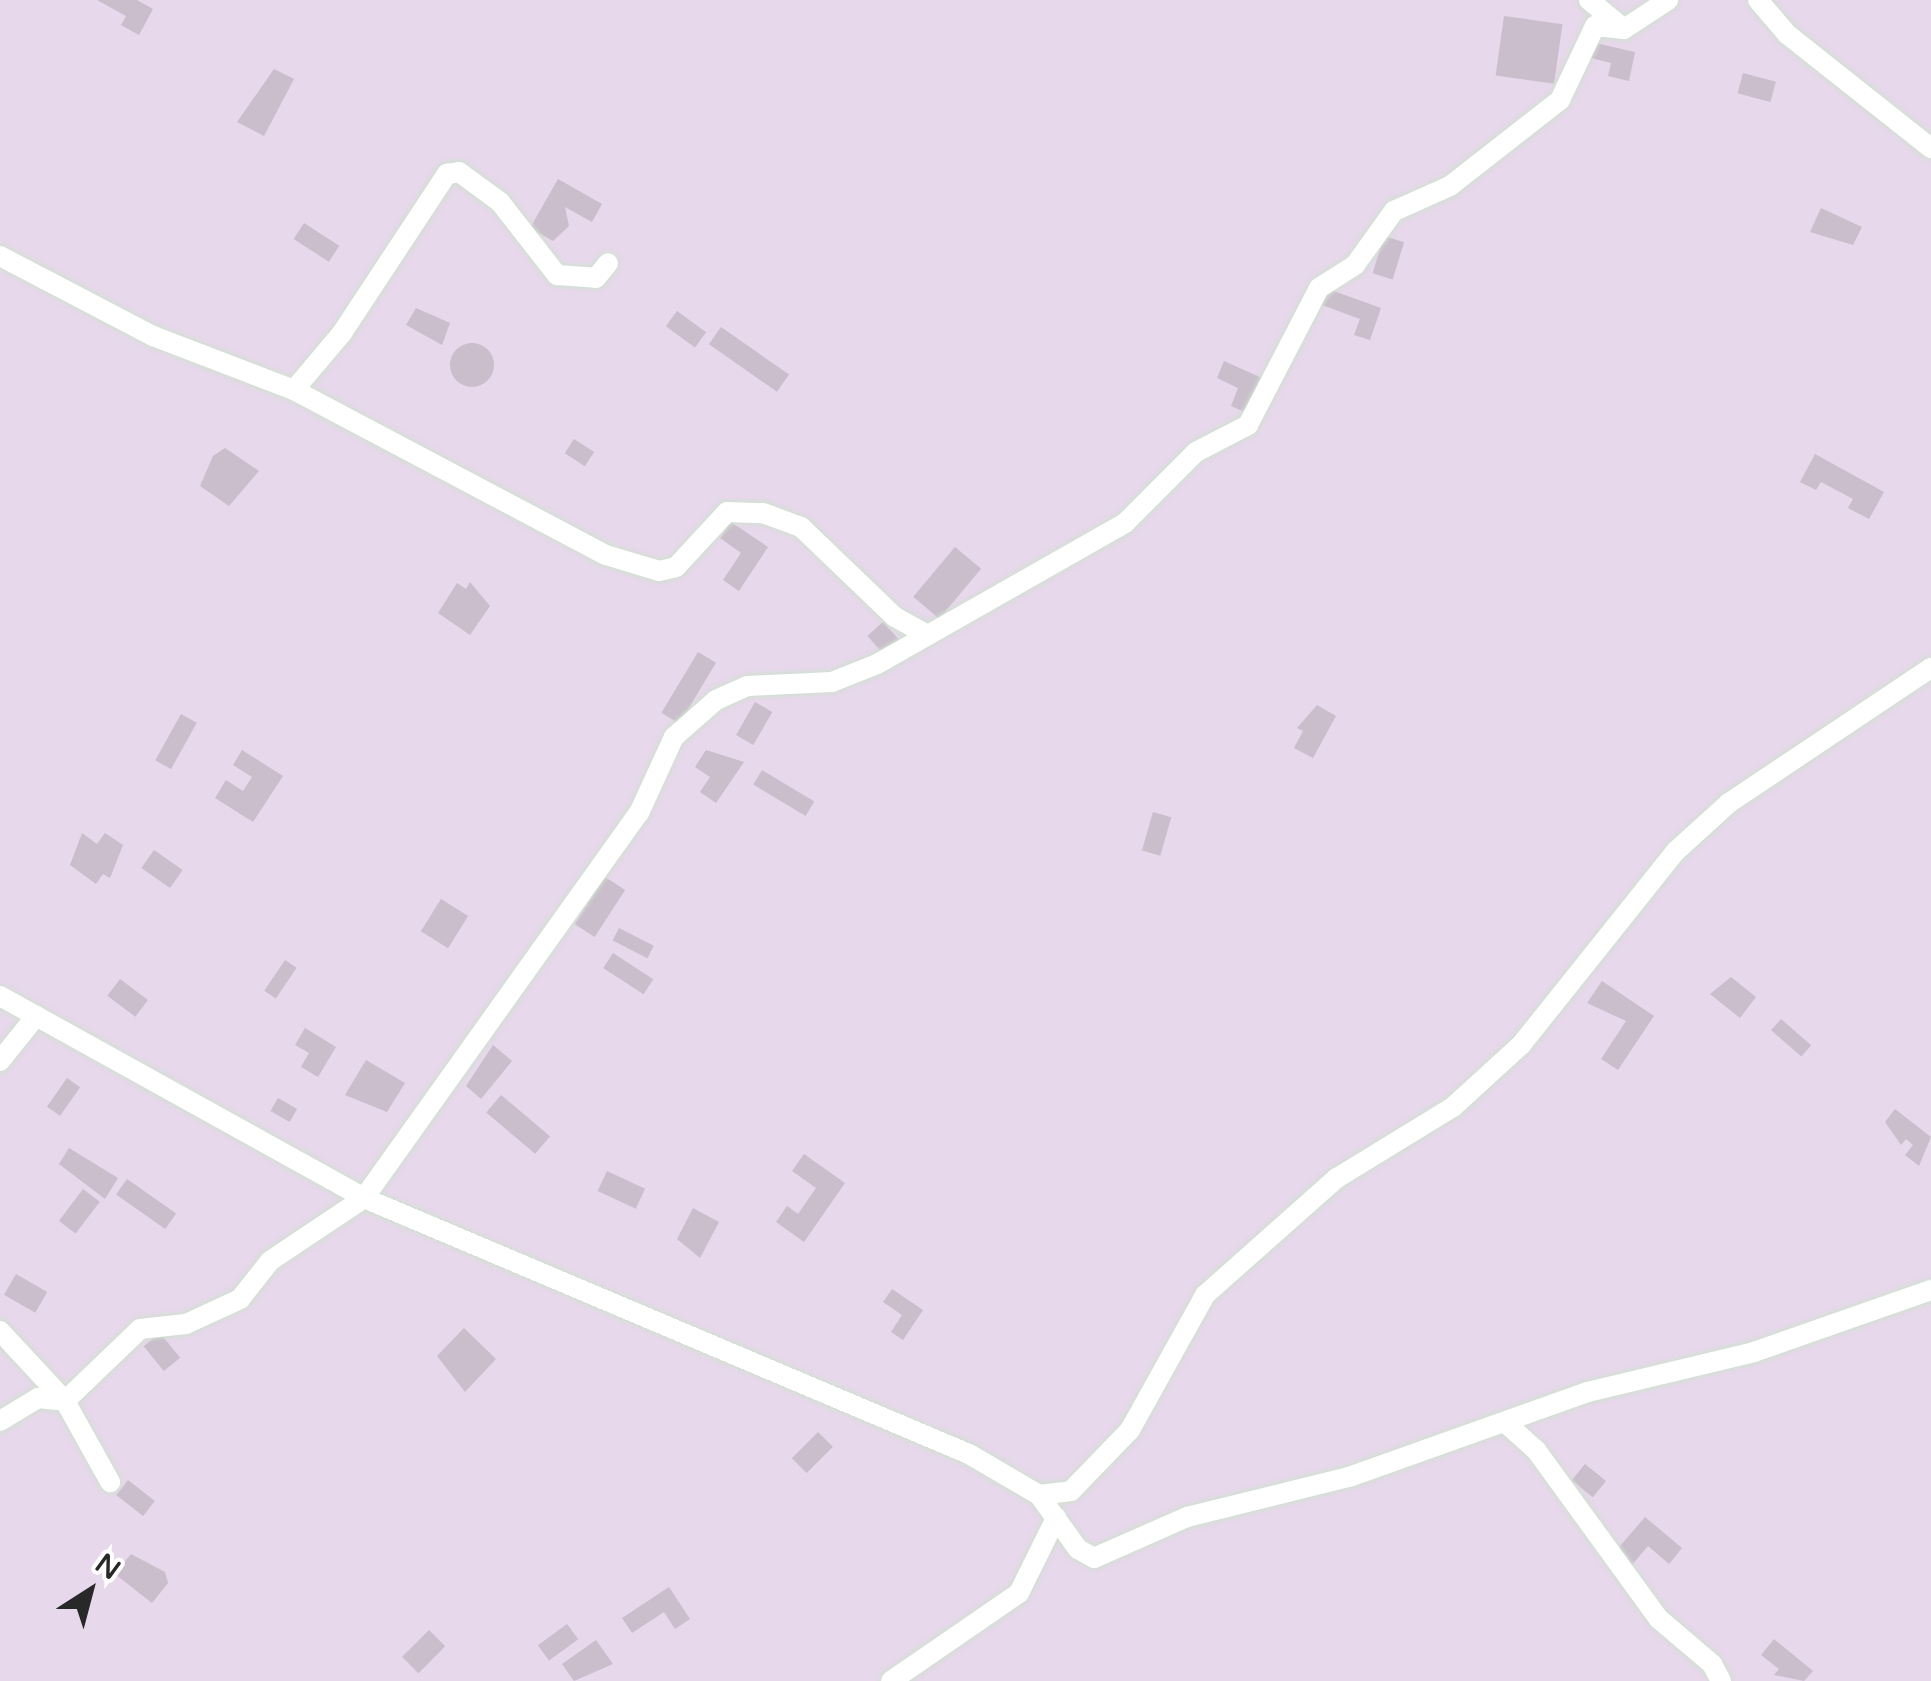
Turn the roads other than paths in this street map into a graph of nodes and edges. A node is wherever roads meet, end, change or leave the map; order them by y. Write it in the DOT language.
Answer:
graph roads {
  1 [pos="1589,0"];
  2 [pos="1668,0"];
  3 [pos="1758,0"];
  4 [pos="1624,29"];
  5 [pos="1931,148"];
  6 [pos="0,256"];
  7 [pos="608,263"];
  8 [pos="294,390"];
  9 [pos="926,634"];
  10 [pos="1931,668"];
  11 [pos="0,996"];
  12 [pos="36,1016"];
  13 [pos="0,1061"];
  14 [pos="364,1198"];
  15 [pos="1931,1290"];
  16 [pos="0,1331"];
  17 [pos="65,1401"];
  18 [pos="0,1421"];
  19 [pos="1508,1424"];
  20 [pos="110,1482"];
  21 [pos="1038,1495"];
  22 [pos="1056,1518"];
  23 [pos="891,1681"];
  24 [pos="1721,1681"];
  1 -- 4 [label="street"];
  2 -- 4 [label="street"];
  3 -- 5 [label="street"];
  4 -- 9 [label="street"];
  6 -- 8 [label="street"];
  7 -- 8 [label="street"];
  8 -- 9 [label="street"];
  9 -- 14 [label="street"];
  10 -- 21 [label="street"];
  11 -- 12 [label="street"];
  12 -- 13 [label="street"];
  12 -- 14 [label="street"];
  14 -- 17 [label="street"];
  14 -- 21 [label="street"];
  15 -- 19 [label="street"];
  16 -- 17 [label="street"];
  17 -- 18 [label="street"];
  17 -- 20 [label="street"];
  19 -- 22 [label="street"];
  19 -- 24 [label="street"];
  21 -- 22 [label="street"];
  22 -- 23 [label="street"];
}
